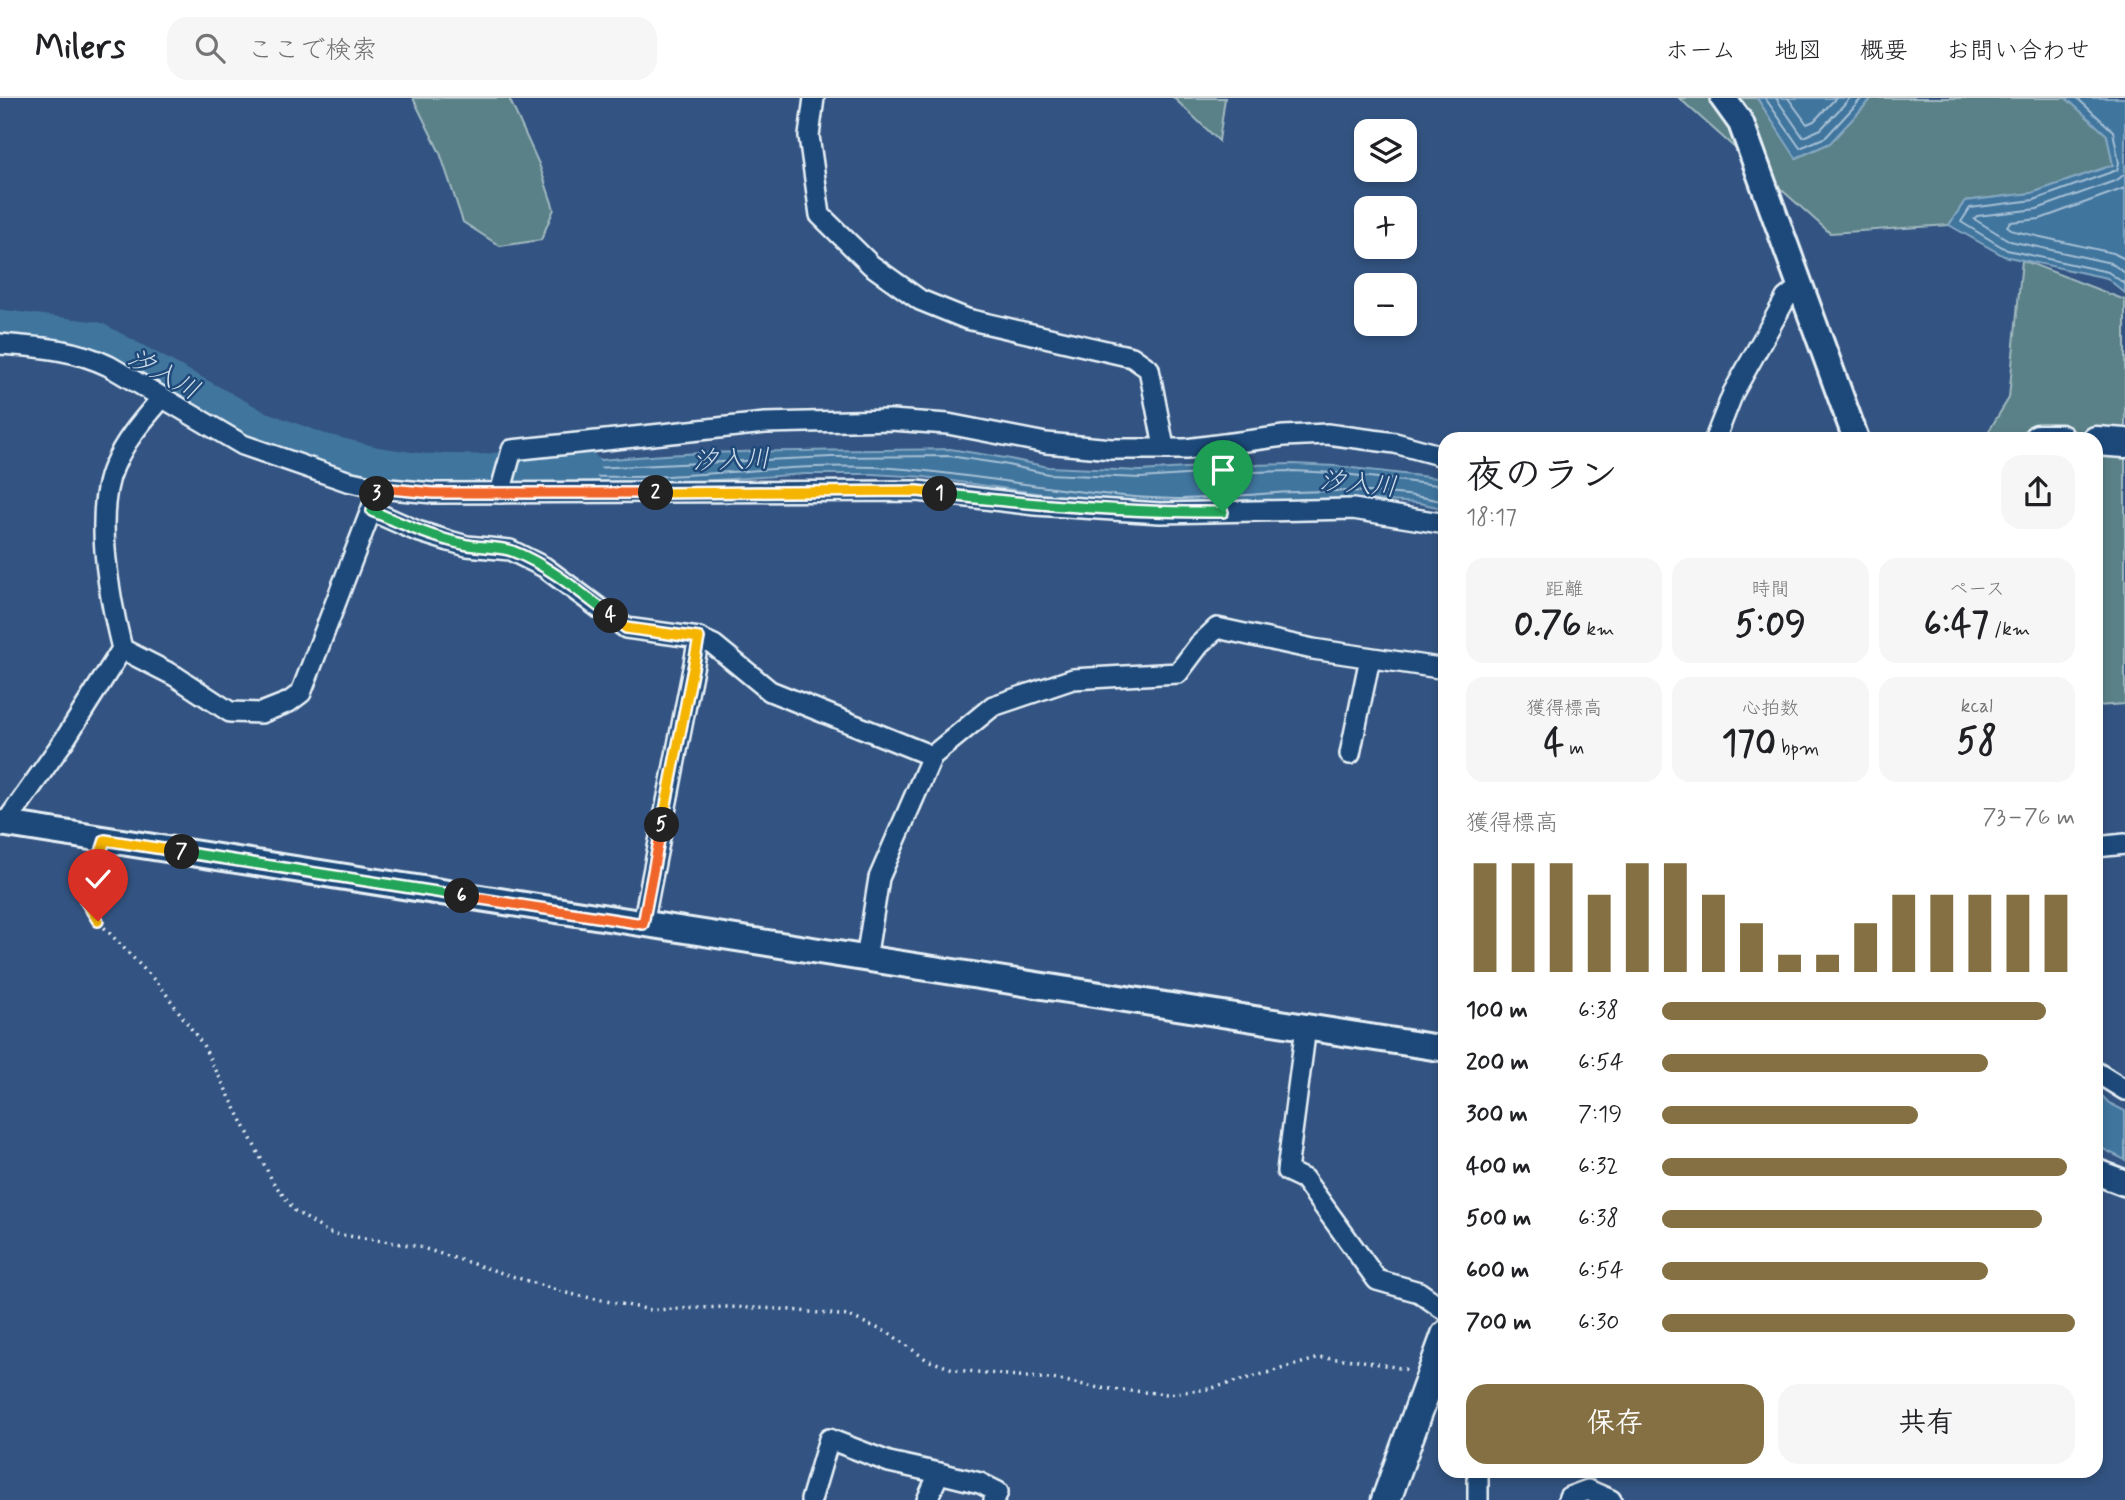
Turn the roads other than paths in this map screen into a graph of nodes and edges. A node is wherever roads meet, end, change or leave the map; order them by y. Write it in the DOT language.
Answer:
graph roads {
  1 [pos="814,98"];
  2 [pos="1723,98"];
  3 [pos="1802,285"];
  4 [pos="0,344"];
  5 [pos="161,399"];
  6 [pos="1718,432"];
  7 [pos="1854,432"];
  8 [pos="2103,441"];
  9 [pos="2125,443"];
  10 [pos="1164,447"];
  11 [pos="1438,455"];
  12 [pos="379,488"];
  13 [pos="500,493"];
  14 [pos="372,511"];
  15 [pos="1438,523"];
  16 [pos="699,638"];
  17 [pos="122,649"];
  18 [pos="1370,657"];
  19 [pos="1438,668"];
  20 [pos="1350,754"];
  21 [pos="932,756"];
  22 [pos="3,823"];
  23 [pos="2125,844"];
  24 [pos="2103,846"];
  25 [pos="643,924"];
  26 [pos="866,959"];
  27 [pos="1306,1027"];
  28 [pos="1438,1048"];
  29 [pos="2103,1076"];
  30 [pos="2125,1090"];
  31 [pos="2103,1175"];
  32 [pos="2125,1183"];
  33 [pos="1438,1305"];
  34 [pos="1438,1356"];
  35 [pos="939,1473"];
  36 [pos="1478,1478"];
  37 [pos="1000,1497"];
  38 [pos="811,1500"];
  39 [pos="927,1500"];
  40 [pos="1386,1500"];
  41 [pos="1478,1500"];
  42 [pos="1568,1500"];
  43 [pos="1611,1500"];
  1 -- 10 [label="street"];
  2 -- 3 [label="street"];
  3 -- 6 [label="street"];
  3 -- 7 [label="street"];
  4 -- 5 [label="street"];
  5 -- 12 [label="street"];
  5 -- 17 [label="street"];
  8 -- 9 [label="main road"];
  10 -- 11 [label="street"];
  10 -- 13 [label="street"];
  12 -- 13 [label="street"];
  12 -- 14 [label="street"];
  13 -- 15 [label="street"];
  14 -- 16 [label="street"];
  14 -- 17 [label="street"];
  16 -- 21 [label="street"];
  16 -- 25 [label="street"];
  17 -- 22 [label="street"];
  18 -- 19 [label="street"];
  18 -- 20 [label="street"];
  18 -- 21 [label="street"];
  21 -- 26 [label="street"];
  22 -- 25 [label="street"];
  23 -- 24 [label="street"];
  25 -- 26 [label="street"];
  26 -- 27 [label="street"];
  27 -- 28 [label="street"];
  27 -- 33 [label="street"];
  29 -- 30 [label="street"];
  31 -- 32 [label="street"];
  34 -- 40 [label="main road"];
  35 -- 37 [label="street"];
  35 -- 38 [label="street"];
  35 -- 39 [label="street"];
  36 -- 41 [label="street"];
  42 -- 43 [label="street"];
}
